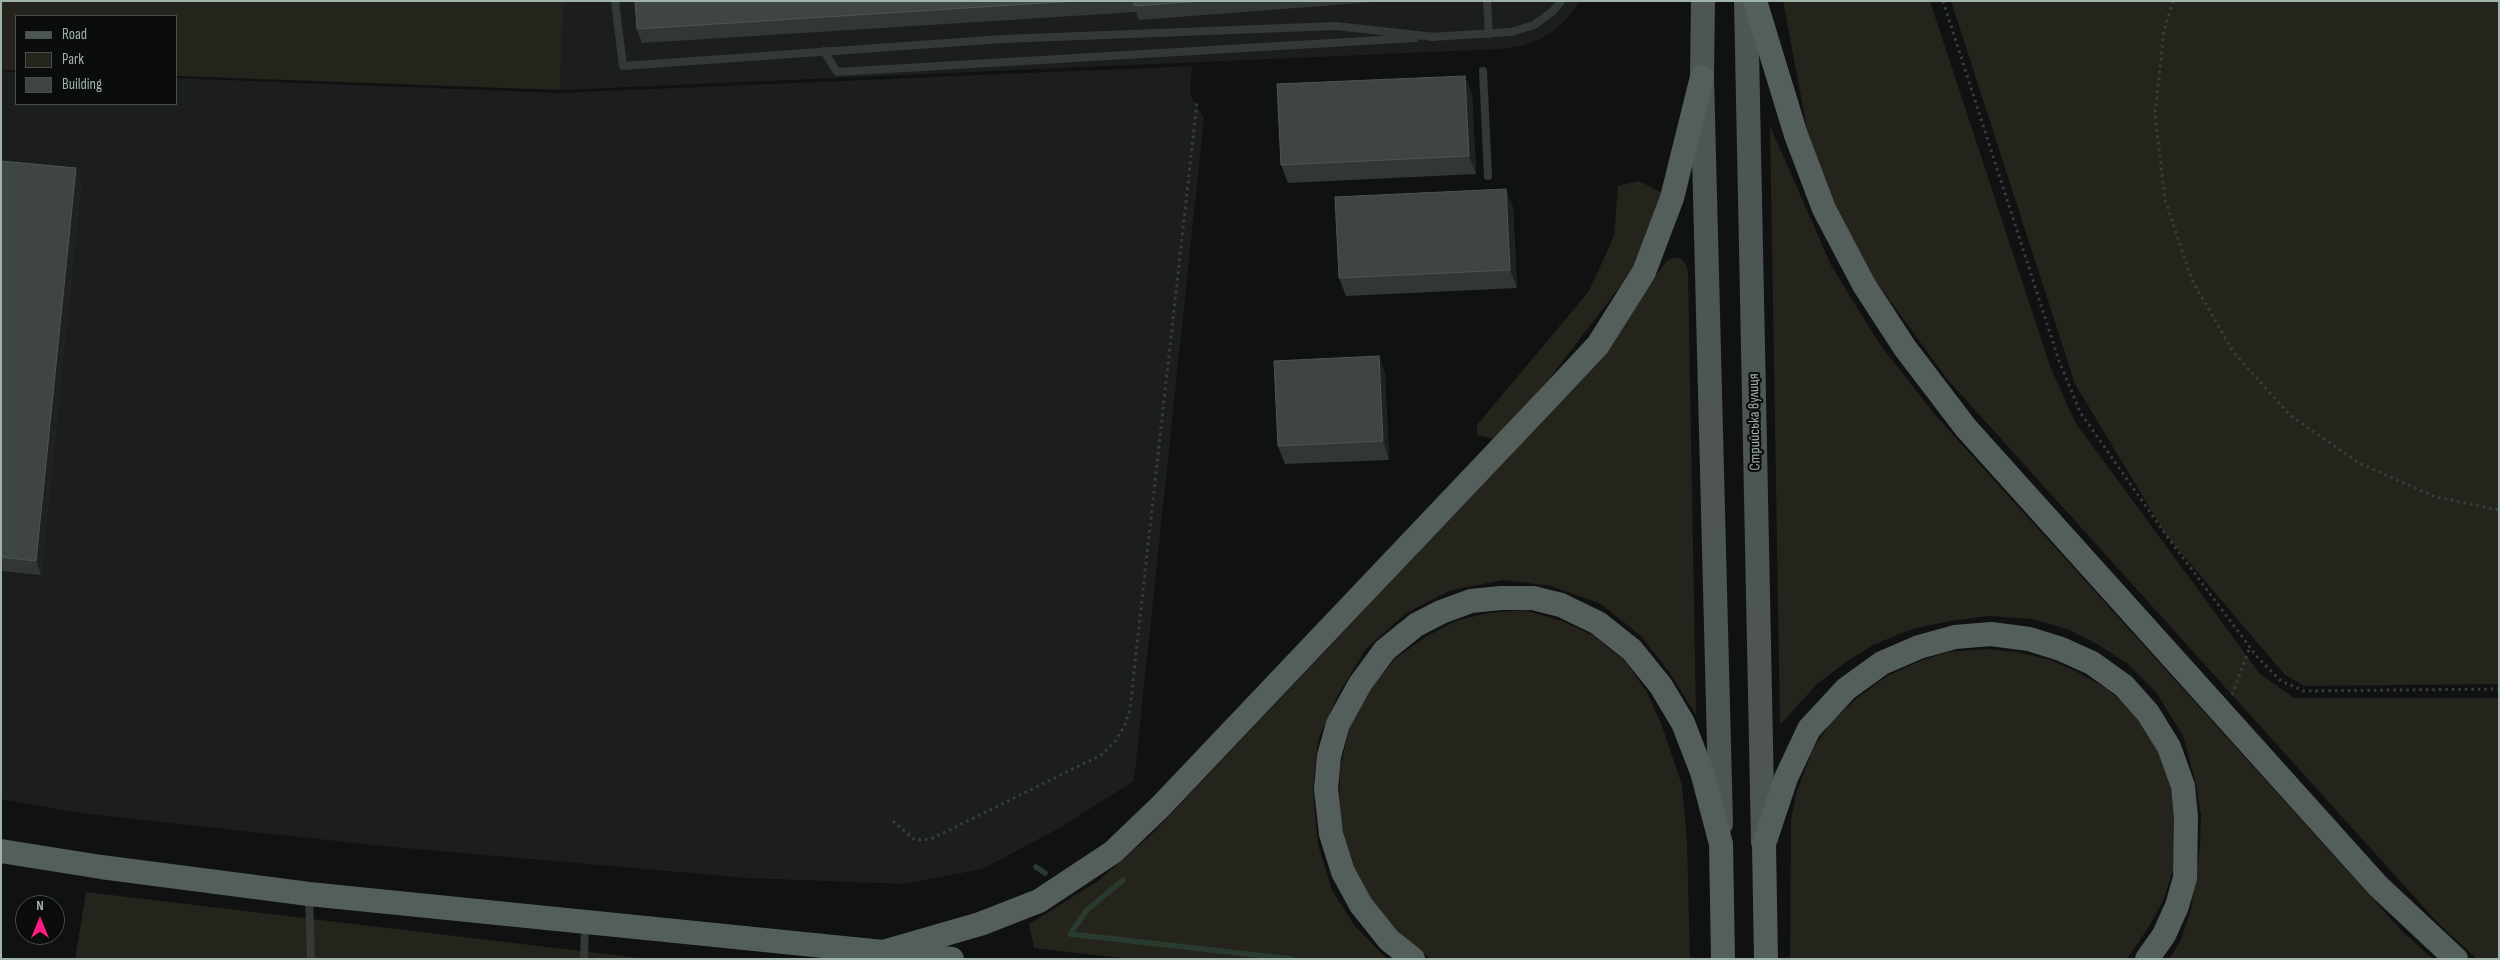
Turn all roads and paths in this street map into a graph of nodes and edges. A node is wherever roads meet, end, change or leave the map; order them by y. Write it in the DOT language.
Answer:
graph roads {
  1 [pos="615,1"];
  2 [pos="1487,1"];
  3 [pos="1561,1"];
  4 [pos="1703,1"];
  5 [pos="1746,1"];
  6 [pos="1755,1"];
  7 [pos="1943,1"];
  8 [pos="2173,1"];
  9 [pos="1489,34"];
  10 [pos="1435,37"];
  11 [pos="824,51"];
  12 [pos="1483,71"];
  13 [pos="1702,77"];
  14 [pos="1197,102"];
  15 [pos="1488,176"];
  16 [pos="2499,510"];
  17 [pos="2499,689"];
  18 [pos="893,821"];
  19 [pos="1721,844"];
  20 [pos="1764,844"];
  21 [pos="1,851"];
  22 [pos="309,894"];
  23 [pos="585,921"];
  24 [pos="730,936"];
  25 [pos="883,952"];
  26 [pos="311,959"];
  27 [pos="584,959"];
  28 [pos="789,959"];
  29 [pos="952,959"];
  30 [pos="1413,959"];
  31 [pos="1723,959"];
  32 [pos="1766,959"];
  33 [pos="2146,959"];
  34 [pos="2456,959"];
  1 -- 11 [label="lane"];
  2 -- 9 [label="lane"];
  3 -- 9 [label="lane"];
  4 -- 13 [label="main road"];
  5 -- 20 [label="main road, Стрийська вулиця"];
  6 -- 34 [label="highway"];
  7 -- 17 [label="path"];
  8 -- 16 [label="path"];
  9 -- 10 [label="lane"];
  10 -- 11 [label="lane"];
  10 -- 11 [label="lane"];
  12 -- 15 [label="lane"];
  13 -- 19 [label="main road"];
  13 -- 25 [label="highway"];
  14 -- 18 [label="path"];
  19 -- 30 [label="highway"];
  19 -- 31 [label="highway"];
  20 -- 32 [label="highway"];
  20 -- 33 [label="highway"];
  21 -- 22 [label="highway"];
  22 -- 23 [label="highway"];
  22 -- 26 [label="lane"];
  23 -- 24 [label="highway"];
  23 -- 27 [label="lane"];
  24 -- 25 [label="highway"];
  24 -- 28 [label="highway"];
  25 -- 29 [label="highway"];
}
